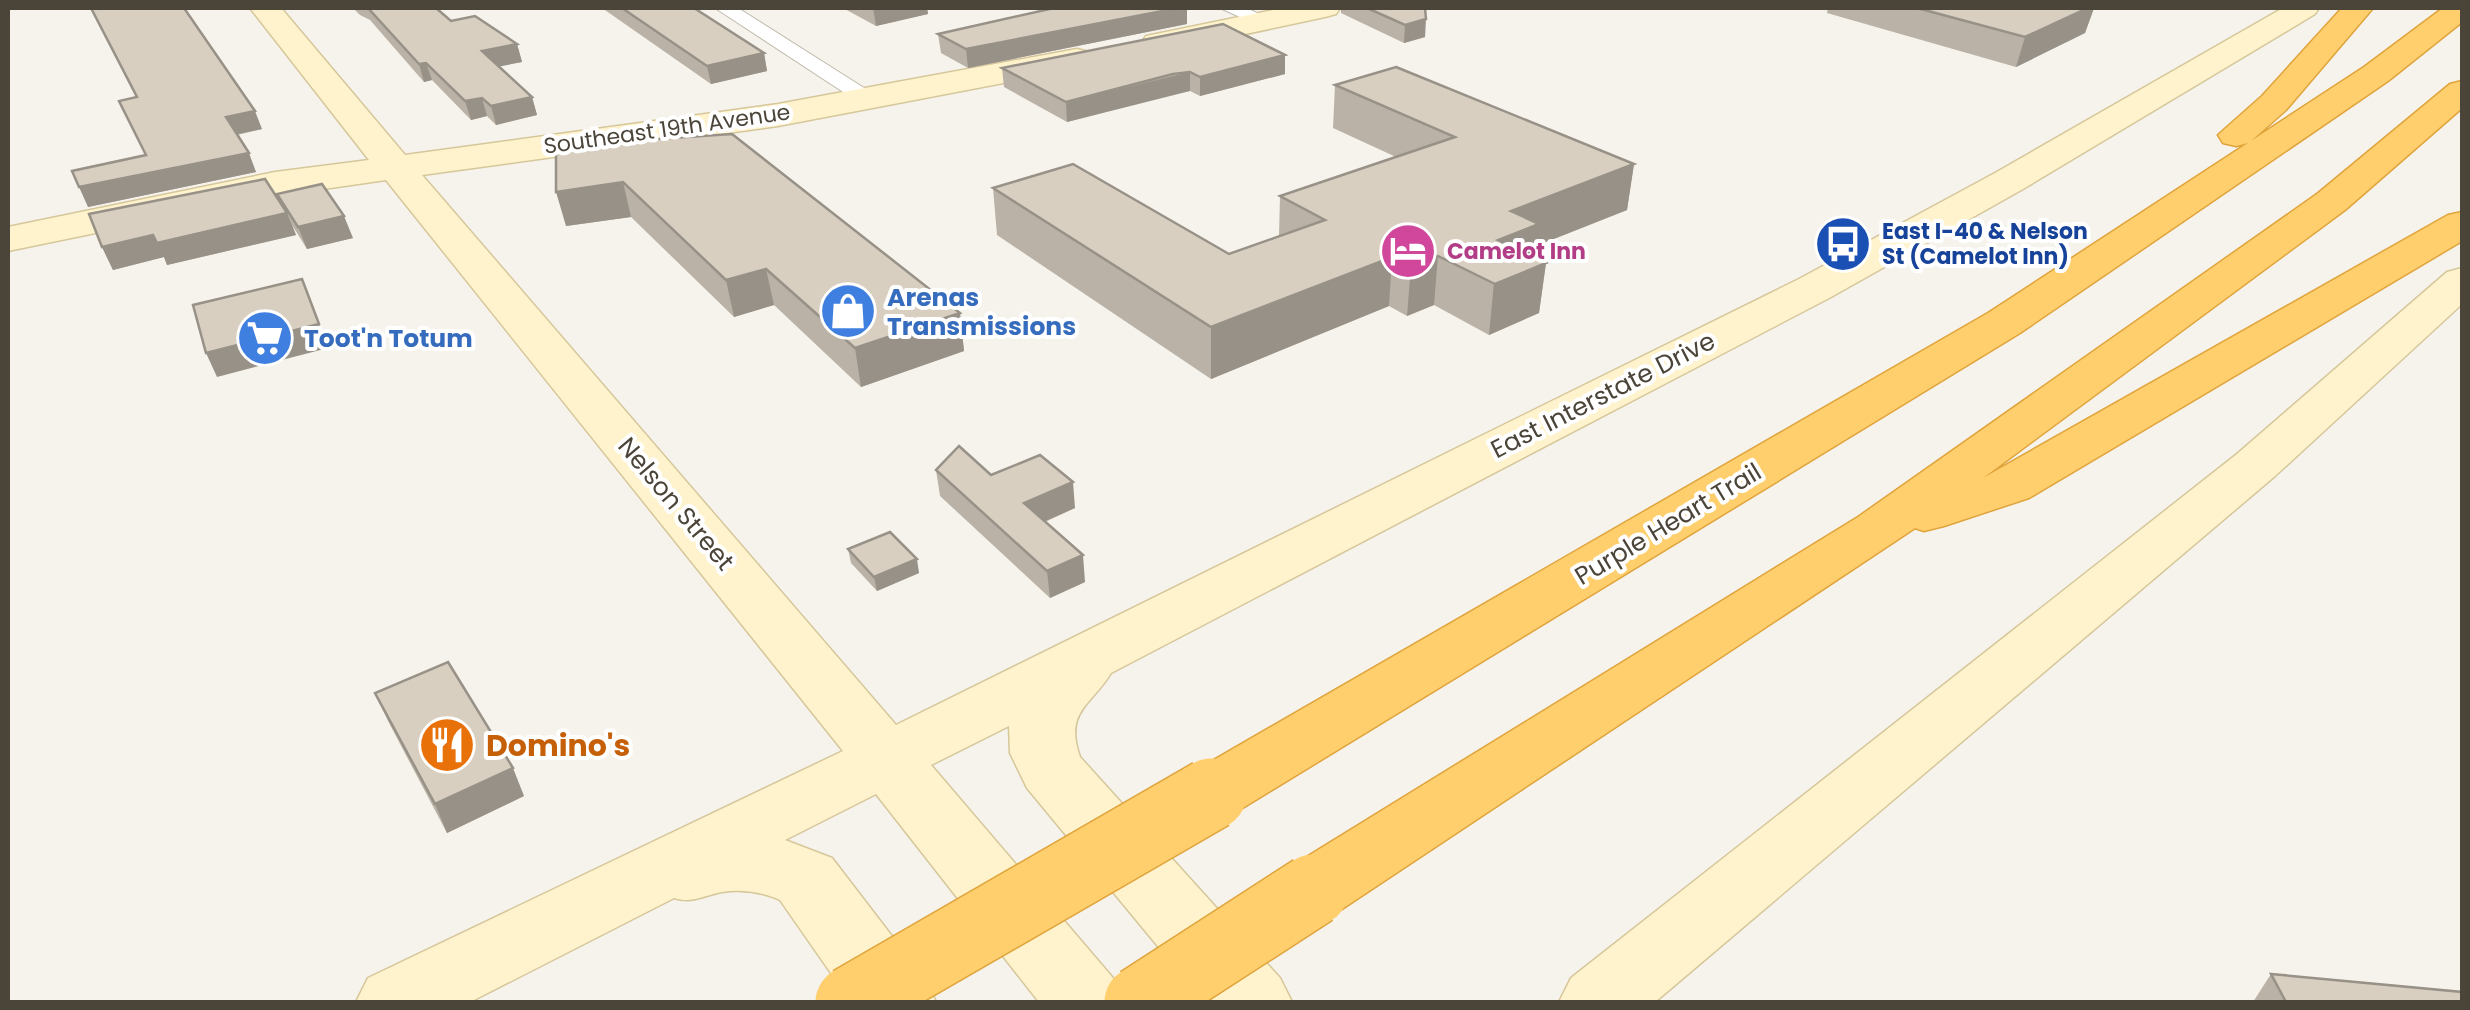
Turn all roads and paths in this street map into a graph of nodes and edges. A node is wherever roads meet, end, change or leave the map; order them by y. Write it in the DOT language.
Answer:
graph roads {
  1 [pos="265,8"];
  2 [pos="726,8"];
  3 [pos="1325,8"];
  4 [pos="2304,8"];
  5 [pos="2358,8"];
  6 [pos="2461,8"];
  7 [pos="1246,14"];
  8 [pos="2462,92"];
  9 [pos="871,100"];
  10 [pos="392,166"];
  11 [pos="2462,224"];
  12 [pos="8,239"];
  13 [pos="2462,282"];
  14 [pos="2004,324"];
  15 [pos="1878,529"];
  16 [pos="1097,654"];
  17 [pos="889,758"];
  18 [pos="627,888"];
  19 [pos="396,1002"];
  20 [pos="850,1002"];
  21 [pos="896,1002"];
  22 [pos="1085,1002"];
  23 [pos="1140,1002"];
  24 [pos="1252,1002"];
  25 [pos="1598,1002"];
  1 -- 10 [label="main road, Nelson Street"];
  2 -- 9 [label="street"];
  3 -- 7 [label="main road, Southeast 19th Avenue"];
  4 -- 16 [label="main road, East Interstate Drive"];
  5 -- 14 [label="highway"];
  6 -- 14 [label="highway, Purple Heart Trail"];
  7 -- 9 [label="main road, Southeast 19th Avenue"];
  8 -- 15 [label="highway"];
  9 -- 10 [label="main road, Southeast 19th Avenue"];
  10 -- 12 [label="main road, Southeast 19th Avenue"];
  10 -- 17 [label="main road, Nelson Street"];
  11 -- 15 [label="highway"];
  13 -- 25 [label="main road"];
  14 -- 20 [label="highway, Purple Heart Trail, bridge"];
  15 -- 23 [label="highway, bridge"];
  16 -- 17 [label="main road, East Interstate Drive"];
  16 -- 24 [label="main road"];
  17 -- 18 [label="main road, East Interstate Drive"];
  17 -- 22 [label="main road, Nelson Street"];
  18 -- 19 [label="main road"];
  18 -- 21 [label="main road"];
}
